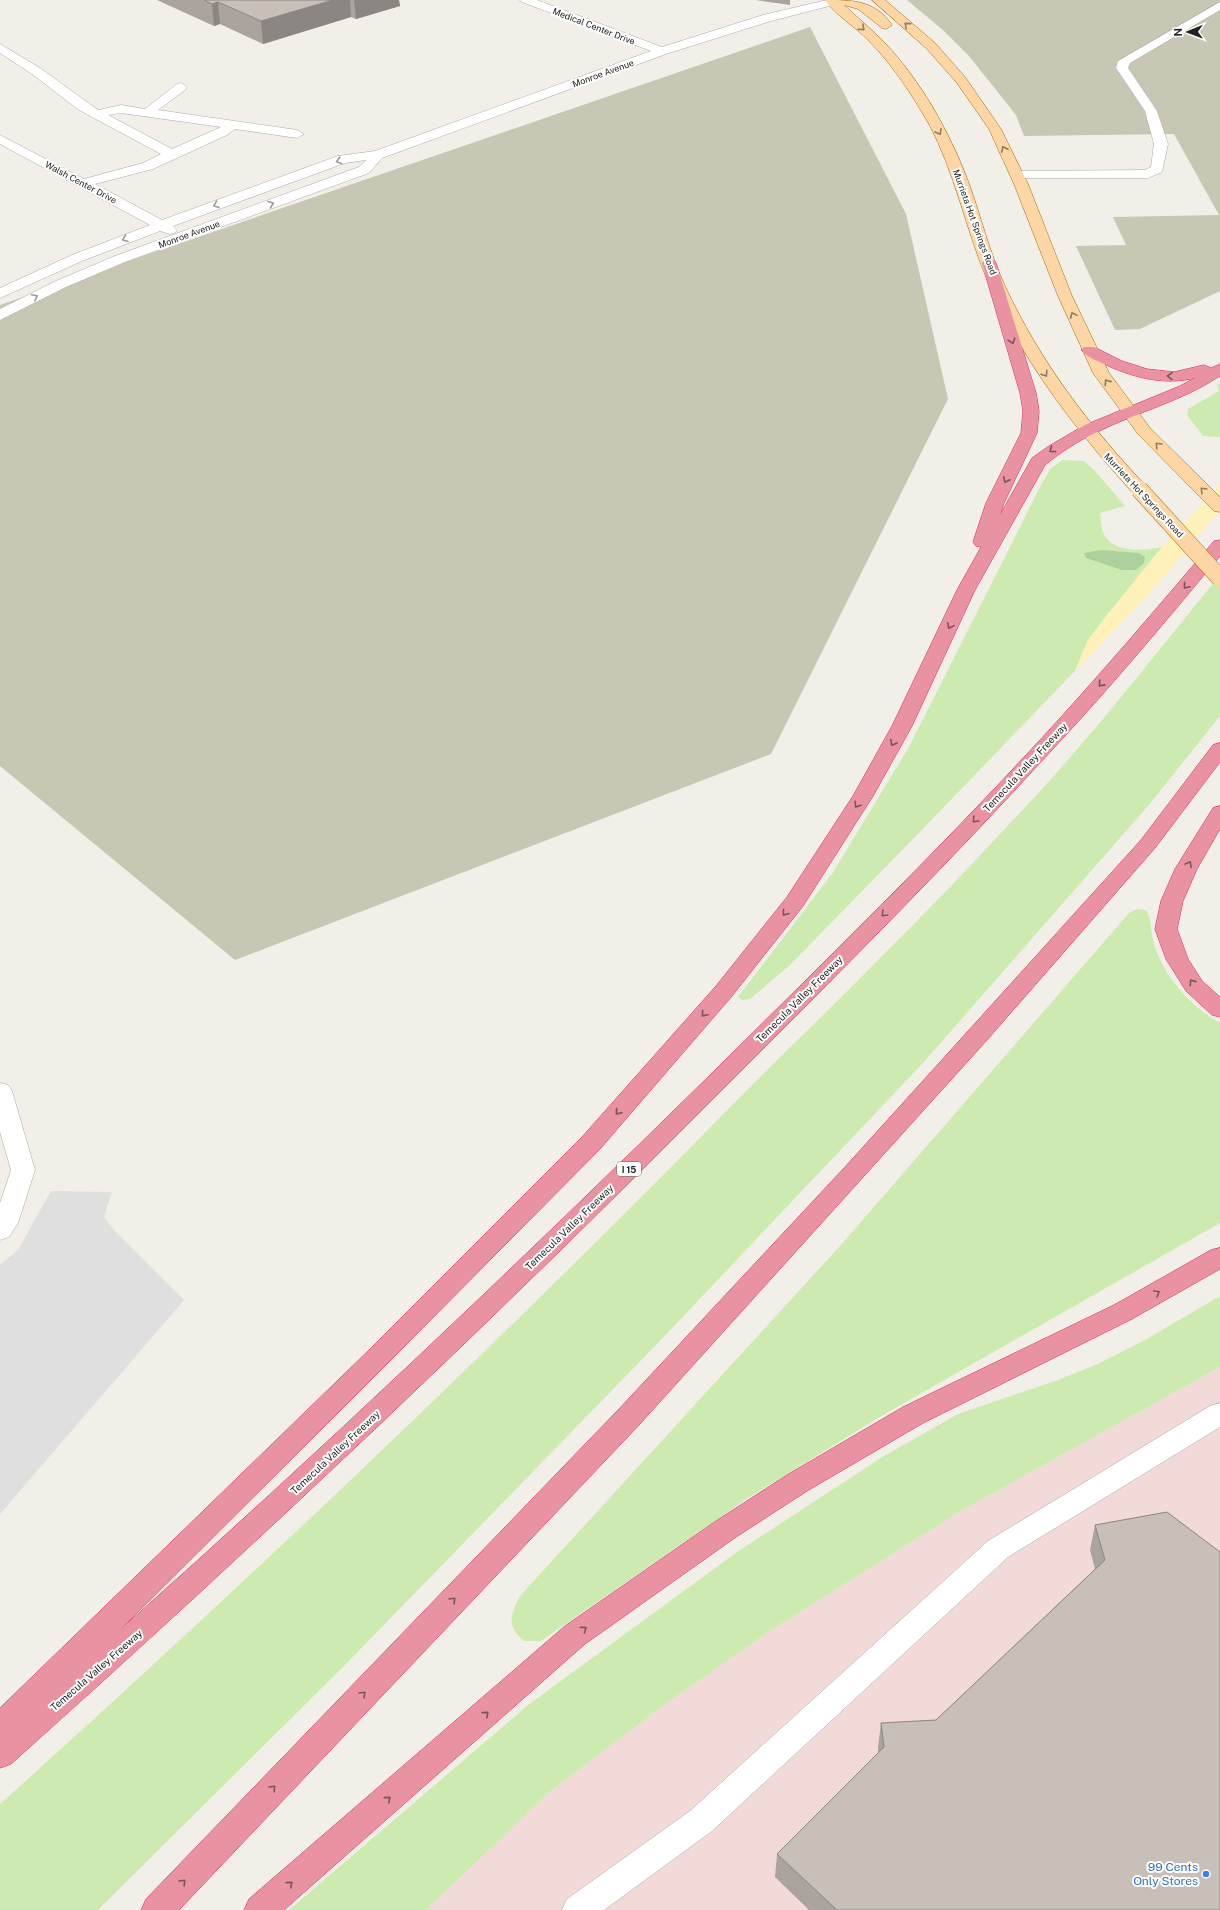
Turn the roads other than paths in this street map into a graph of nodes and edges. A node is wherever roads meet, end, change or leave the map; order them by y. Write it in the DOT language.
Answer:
graph roads {
  1 [pos="526,0"];
  2 [pos="878,0"];
  3 [pos="832,1"];
  4 [pos="1220,5"];
  5 [pos="893,32"];
  6 [pos="911,43"];
  7 [pos="931,46"];
  8 [pos="0,48"];
  9 [pos="662,51"];
  10 [pos="181,87"];
  11 [pos="147,113"];
  12 [pos="96,114"];
  13 [pos="232,125"];
  14 [pos="297,134"];
  15 [pos="0,139"];
  16 [pos="173,154"];
  17 [pos="377,155"];
  18 [pos="1017,175"];
  19 [pos="83,183"];
  20 [pos="162,225"];
  21 [pos="182,237"];
  22 [pos="989,264"];
  23 [pos="0,294"];
  24 [pos="0,315"];
  25 [pos="1089,350"];
  26 [pos="1220,364"];
  27 [pos="1220,369"];
  28 [pos="1128,411"];
  29 [pos="1086,430"];
  30 [pos="1220,508"];
  31 [pos="1220,545"];
  32 [pos="1220,578"];
  33 [pos="966,590"];
  34 [pos="1220,749"];
  35 [pos="1220,812"];
  36 [pos="1220,1010"];
  37 [pos="0,1090"];
  38 [pos="0,1231"];
  39 [pos="1220,1257"];
  40 [pos="1220,1414"];
  41 [pos="0,1728"];
  42 [pos="0,1754"];
  43 [pos="156,1910"];
  44 [pos="260,1910"];
  45 [pos="578,1910"];
  1 -- 9 [label="street, Medical Center Drive"];
  7 -- 2 [label="main road, one-way"];
  3 -- 5 [label="main road"];
  3 -- 9 [label="street, Monroe Avenue"];
  3 -- 22 [label="main road, Murrieta Hot Springs Road, one-way"];
  4 -- 18 [label="street"];
  6 -- 7 [label="main road"];
  18 -- 7 [label="main road, one-way"];
  8 -- 12 [label="street"];
  9 -- 17 [label="street, Monroe Avenue"];
  10 -- 11 [label="street"];
  11 -- 12 [label="street"];
  11 -- 13 [label="street"];
  12 -- 16 [label="street"];
  13 -- 14 [label="street"];
  13 -- 16 [label="street"];
  15 -- 19 [label="street, Walsh Center Drive"];
  16 -- 19 [label="street"];
  17 -- 20 [label="street, Monroe Avenue, one-way"];
  21 -- 17 [label="street, Monroe Avenue, one-way"];
  25 -- 18 [label="main road, one-way"];
  19 -- 20 [label="street, Walsh Center Drive"];
  20 -- 21 [label="street, Walsh Center Drive"];
  20 -- 23 [label="street, Monroe Avenue, one-way"];
  24 -- 21 [label="street, Monroe Avenue, one-way"];
  22 -- 29 [label="main road, Murrieta Hot Springs Road, one-way"];
  22 -- 33 [label="highway, one-way"];
  26 -- 25 [label="highway, one-way"];
  28 -- 25 [label="main road, one-way"];
  27 -- 28 [label="highway"];
  28 -- 29 [label="highway"];
  30 -- 28 [label="main road, one-way"];
  29 -- 32 [label="main road, Murrieta Hot Springs Road, bridge"];
  29 -- 33 [label="highway, one-way"];
  31 -- 42 [label="highway, Temecula Valley Freeway / I 15, one-way"];
  33 -- 41 [label="highway, one-way"];
  43 -- 34 [label="highway, one-way"];
  36 -- 35 [label="highway, one-way"];
  37 -- 38 [label="street"];
  44 -- 39 [label="highway, one-way"];
  40 -- 45 [label="street"];
}
